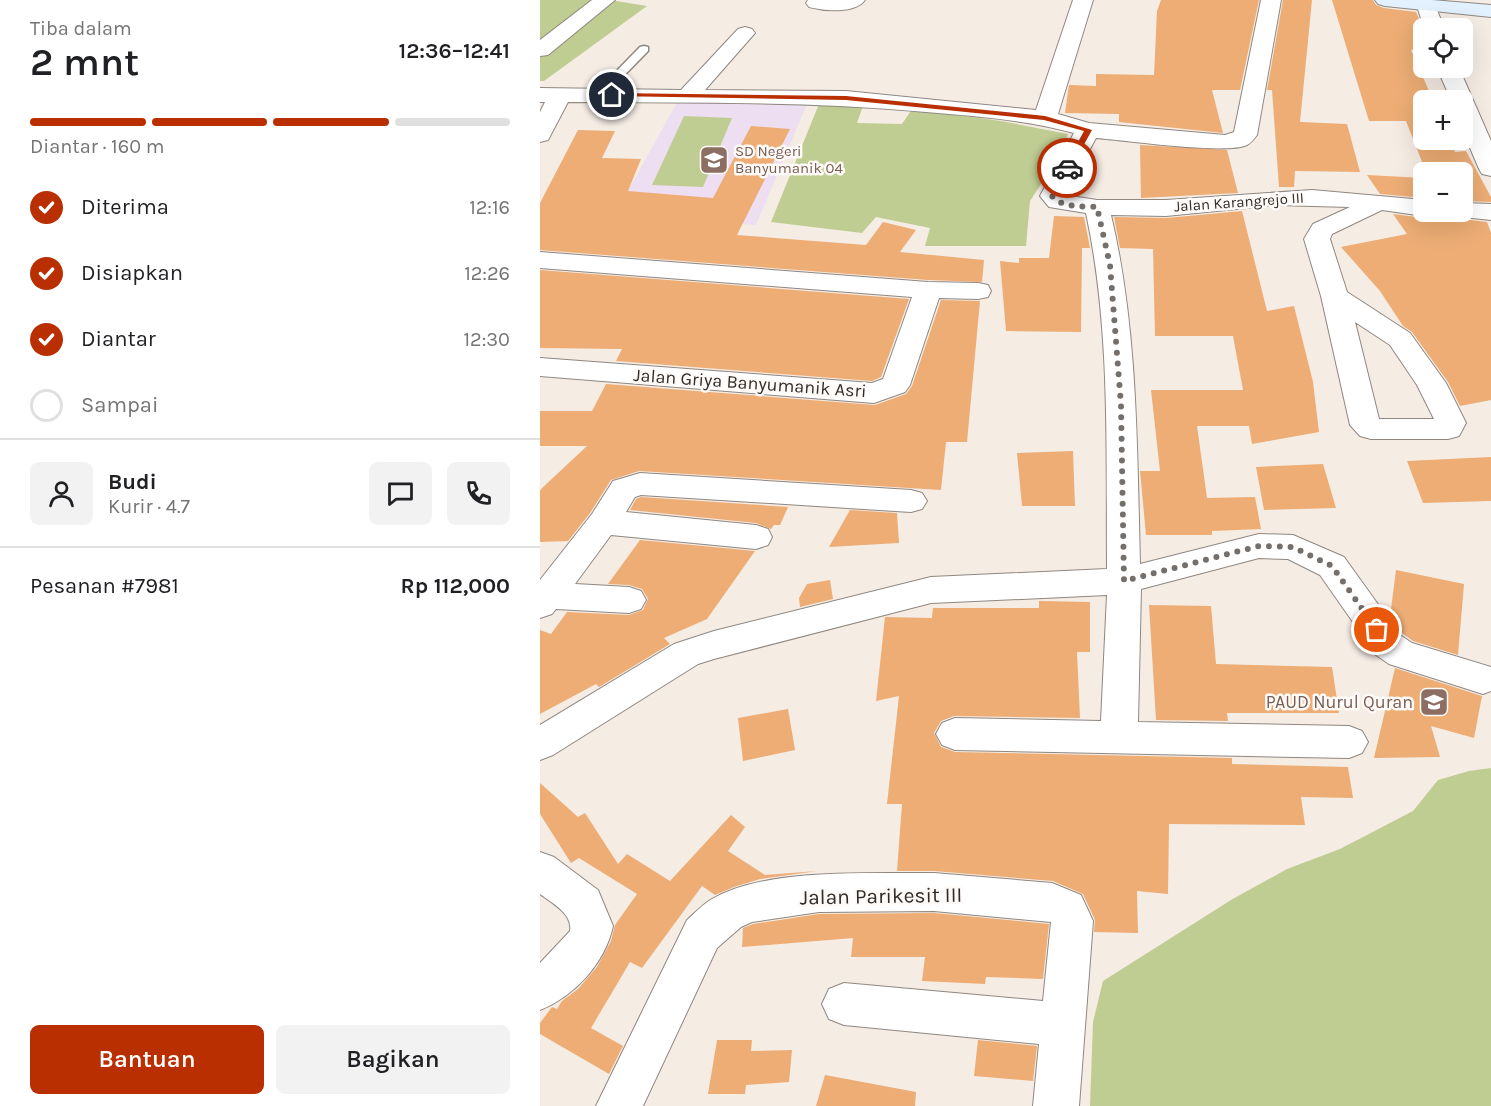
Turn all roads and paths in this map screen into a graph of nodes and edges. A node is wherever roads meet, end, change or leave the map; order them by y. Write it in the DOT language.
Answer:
graph roads {
  1 [pos="605,0"];
  2 [pos="855,0"];
  3 [pos="1083,0"];
  4 [pos="1271,0"];
  5 [pos="1385,0"];
  6 [pos="816,3"];
  7 [pos="1454,5"];
  8 [pos="1426,6"];
  9 [pos="1491,11"];
  10 [pos="1430,18"];
  11 [pos="745,33"];
  12 [pos="540,50"];
  13 [pos="644,50"];
  14 [pos="550,95"];
  15 [pos="599,95"];
  16 [pos="688,95"];
  17 [pos="1045,118"];
  18 [pos="1481,123"];
  19 [pos="1088,130"];
  20 [pos="540,135"];
  21 [pos="1491,169"];
  22 [pos="1380,202"];
  23 [pos="1413,206"];
  24 [pos="1097,207"];
  25 [pos="1473,211"];
  26 [pos="1491,212"];
  27 [pos="540,260"];
  28 [pos="928,290"];
  29 [pos="978,291"];
  30 [pos="1335,296"];
  31 [pos="540,367"];
  32 [pos="911,501"];
  33 [pos="603,522"];
  34 [pos="756,537"];
  35 [pos="1124,581"];
  36 [pos="544,600"];
  37 [pos="629,600"];
  38 [pos="1483,679"];
  39 [pos="955,734"];
  40 [pos="1119,737"];
  41 [pos="1348,742"];
  42 [pos="540,744"];
  43 [pos="540,870"];
  44 [pos="540,989"];
  45 [pos="844,1004"];
  46 [pos="1063,1025"];
  47 [pos="619,1106"];
  48 [pos="1056,1106"];
  1 -- 12 [label="street"];
  2 -- 6 [label="street"];
  3 -- 17 [label="street"];
  4 -- 19 [label="street"];
  5 -- 8 [label="main road"];
  7 -- 8 [label="main road"];
  7 -- 9 [label="main road"];
  8 -- 10 [label="street"];
  11 -- 16 [label="street"];
  13 -- 15 [label="lane"];
  14 -- 15 [label="street"];
  14 -- 20 [label="street"];
  15 -- 16 [label="street"];
  16 -- 17 [label="street"];
  17 -- 19 [label="street"];
  18 -- 21 [label="street"];
  19 -- 24 [label="street, Jalan Karangrejo III"];
  22 -- 23 [label="street, Jalan Karangrejo III"];
  22 -- 24 [label="street, Jalan Karangrejo III"];
  22 -- 30 [label="street"];
  24 -- 35 [label="street"];
  25 -- 26 [label="street"];
  27 -- 28 [label="street"];
  28 -- 29 [label="street"];
  28 -- 31 [label="street, Jalan Griya Banyumanik Asri"];
  30 -- 30 [label="street"];
  32 -- 33 [label="street"];
  33 -- 34 [label="street"];
  33 -- 36 [label="street"];
  35 -- 38 [label="street"];
  35 -- 40 [label="street"];
  35 -- 42 [label="street"];
  36 -- 37 [label="street"];
  39 -- 40 [label="street"];
  40 -- 41 [label="street"];
  43 -- 44 [label="street"];
  45 -- 46 [label="street"];
  46 -- 47 [label="street, Jalan Parikesit III"];
  46 -- 48 [label="street"];
}
